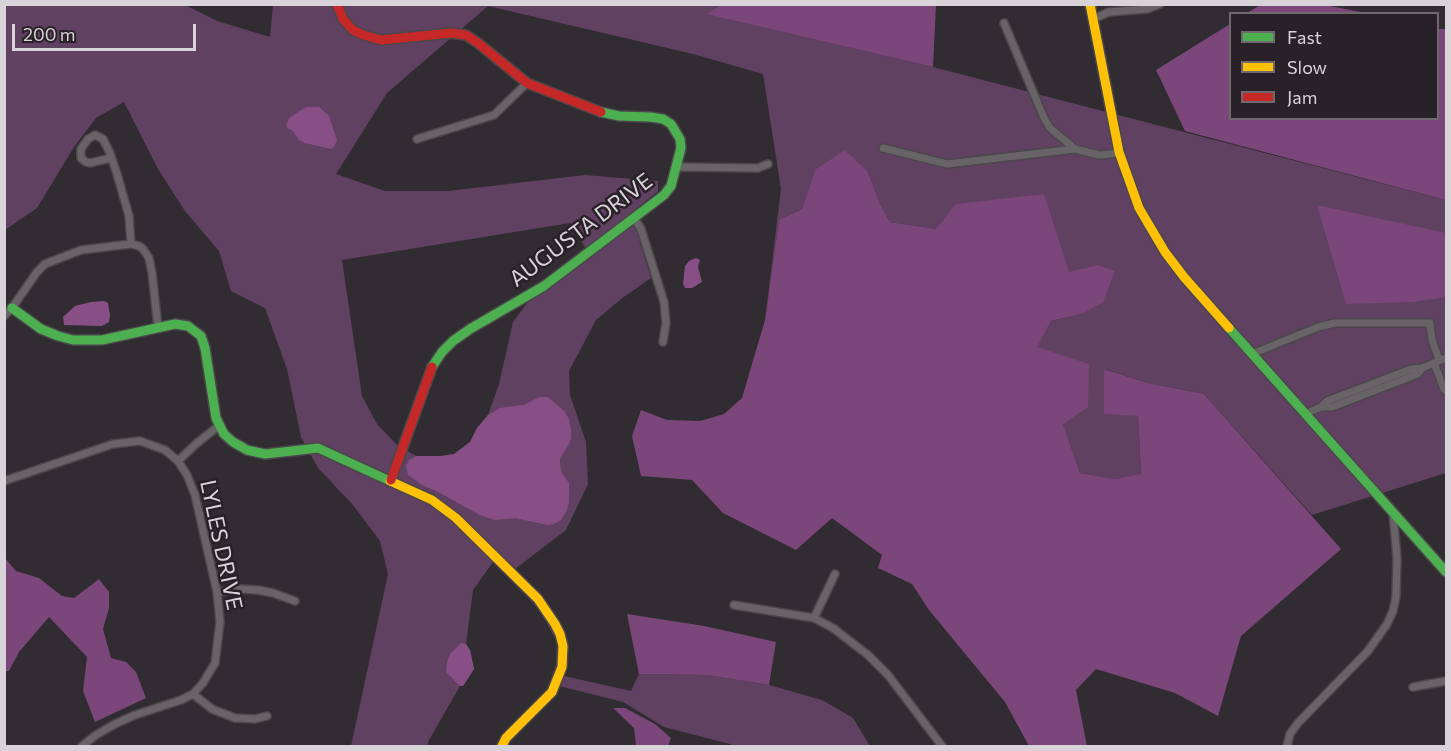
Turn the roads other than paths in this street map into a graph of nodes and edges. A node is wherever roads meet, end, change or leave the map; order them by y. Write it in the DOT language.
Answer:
graph roads {
  1 [pos="337,4"];
  2 [pos="1090,4"];
  3 [pos="1160,4"];
  4 [pos="1093,19"];
  5 [pos="1004,23"];
  6 [pos="527,83"];
  7 [pos="417,140"];
  8 [pos="883,148"];
  9 [pos="1075,150"];
  10 [pos="1119,152"];
  11 [pos="111,159"];
  12 [pos="768,164"];
  13 [pos="677,167"];
  14 [pos="634,218"];
  15 [pos="131,244"];
  16 [pos="12,308"];
  17 [pos="4,316"];
  18 [pos="158,327"];
  19 [pos="663,342"];
  20 [pos="1252,354"];
  21 [pos="1440,360"];
  22 [pos="1446,391"];
  23 [pos="1305,414"];
  24 [pos="220,425"];
  25 [pos="178,461"];
  26 [pos="391,480"];
  27 [pos="4,481"];
  28 [pos="1393,513"];
  29 [pos="1446,572"];
  30 [pos="835,574"];
  31 [pos="217,592"];
  32 [pos="295,601"];
  33 [pos="734,605"];
  34 [pos="814,618"];
  35 [pos="1446,681"];
  36 [pos="1413,687"];
  37 [pos="193,694"];
  38 [pos="267,716"];
  39 [pos="82,747"];
  40 [pos="502,747"];
  41 [pos="942,747"];
  42 [pos="1287,747"];
  1 -- 6 [label="street, AUGUSTA DRIVE"];
  2 -- 4 [label="street"];
  3 -- 4 [label="street"];
  4 -- 10 [label="street"];
  5 -- 9 [label="street"];
  6 -- 7 [label="street"];
  6 -- 13 [label="street, AUGUSTA DRIVE"];
  8 -- 9 [label="street"];
  9 -- 10 [label="street"];
  10 -- 20 [label="street"];
  11 -- 11 [label="street"];
  11 -- 15 [label="street"];
  12 -- 13 [label="street"];
  13 -- 14 [label="street, AUGUSTA DRIVE"];
  14 -- 19 [label="street"];
  14 -- 26 [label="street, AUGUSTA DRIVE"];
  15 -- 16 [label="street"];
  15 -- 18 [label="street"];
  16 -- 17 [label="street"];
  16 -- 18 [label="street"];
  18 -- 24 [label="street"];
  20 -- 21 [label="street"];
  20 -- 23 [label="street"];
  21 -- 22 [label="street"];
  21 -- 23 [label="street"];
  23 -- 28 [label="street"];
  24 -- 25 [label="street"];
  24 -- 26 [label="street"];
  25 -- 27 [label="street, LYLES DRIVE"];
  25 -- 31 [label="street, LYLES DRIVE"];
  26 -- 40 [label="street"];
  28 -- 29 [label="street"];
  28 -- 42 [label="street"];
  30 -- 34 [label="street"];
  31 -- 32 [label="street"];
  31 -- 37 [label="street, LYLES DRIVE"];
  33 -- 34 [label="street"];
  34 -- 41 [label="street"];
  35 -- 36 [label="street"];
  37 -- 38 [label="street"];
  37 -- 39 [label="street"];
}
